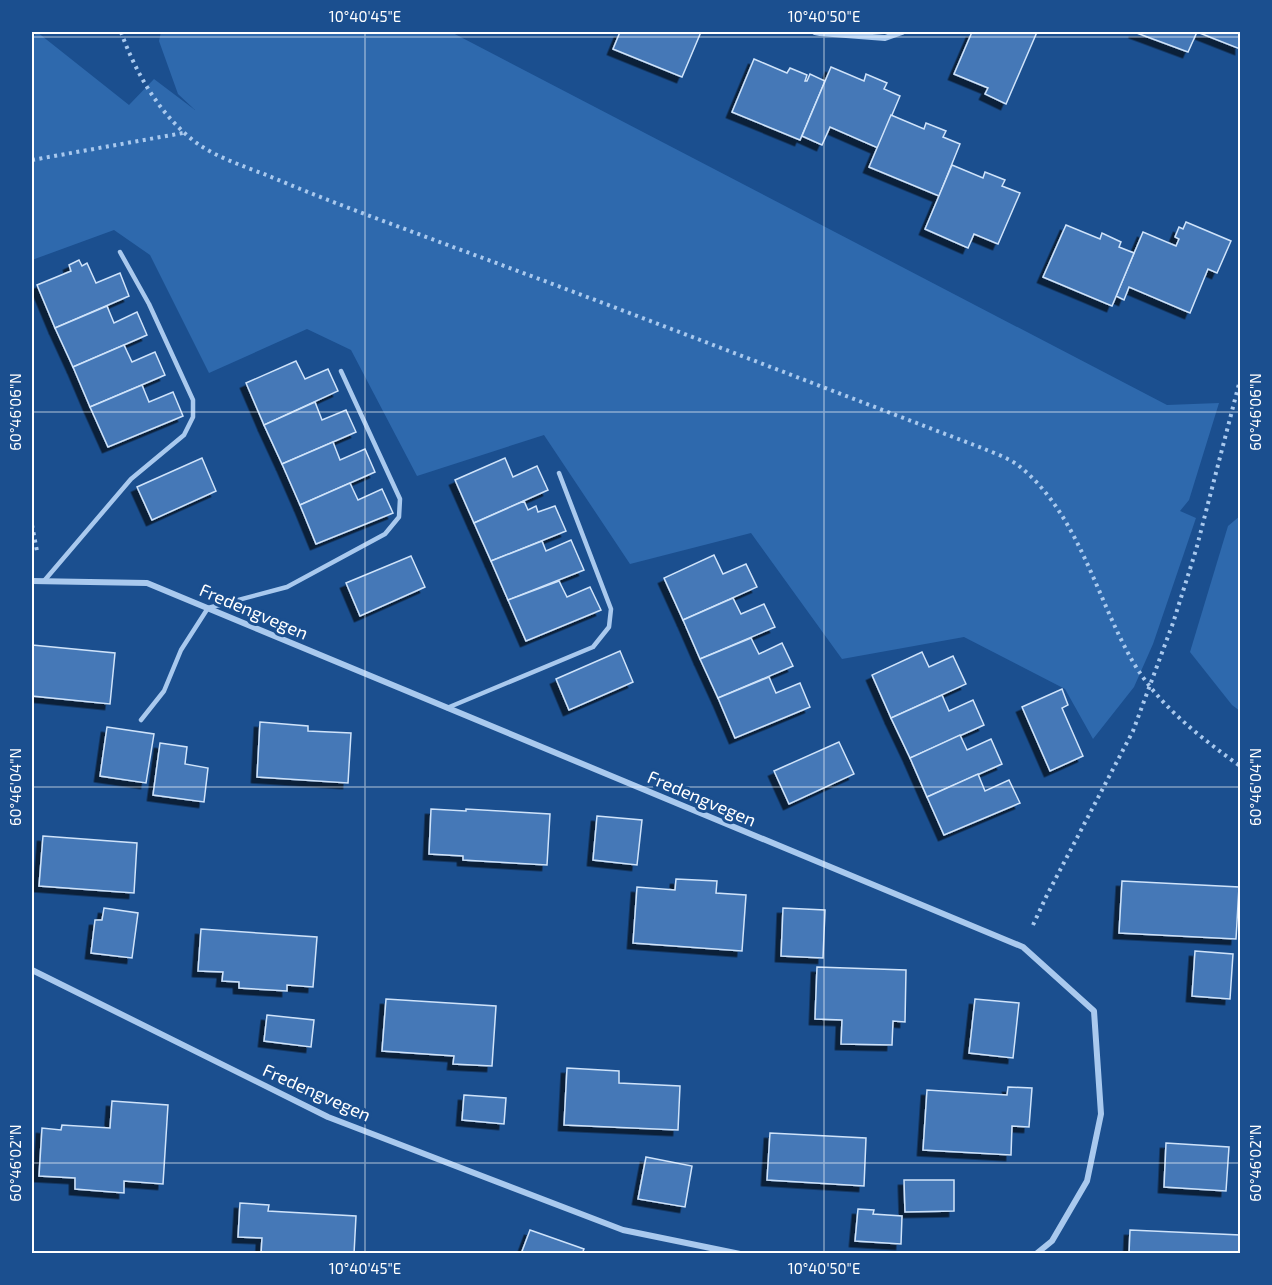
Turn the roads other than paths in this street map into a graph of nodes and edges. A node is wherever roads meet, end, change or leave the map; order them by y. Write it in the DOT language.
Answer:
graph roads {
  1 [pos="815,32"];
  2 [pos="902,32"];
  3 [pos="120,252"];
  4 [pos="340,370"];
  5 [pos="559,472"];
  6 [pos="32,581"];
  7 [pos="44,581"];
  8 [pos="208,608"];
  9 [pos="447,708"];
  10 [pos="141,720"];
  11 [pos="32,970"];
  12 [pos="740,1254"];
  13 [pos="1036,1254"];
  1 -- 2 [label="street"];
  3 -- 7 [label="lane"];
  4 -- 8 [label="lane"];
  5 -- 9 [label="lane"];
  6 -- 7 [label="street, Fredengvegen"];
  7 -- 8 [label="street, Fredengvegen"];
  8 -- 9 [label="street, Fredengvegen"];
  8 -- 10 [label="lane"];
  9 -- 13 [label="street, Fredengvegen"];
  11 -- 12 [label="street, Fredengvegen"];
}
